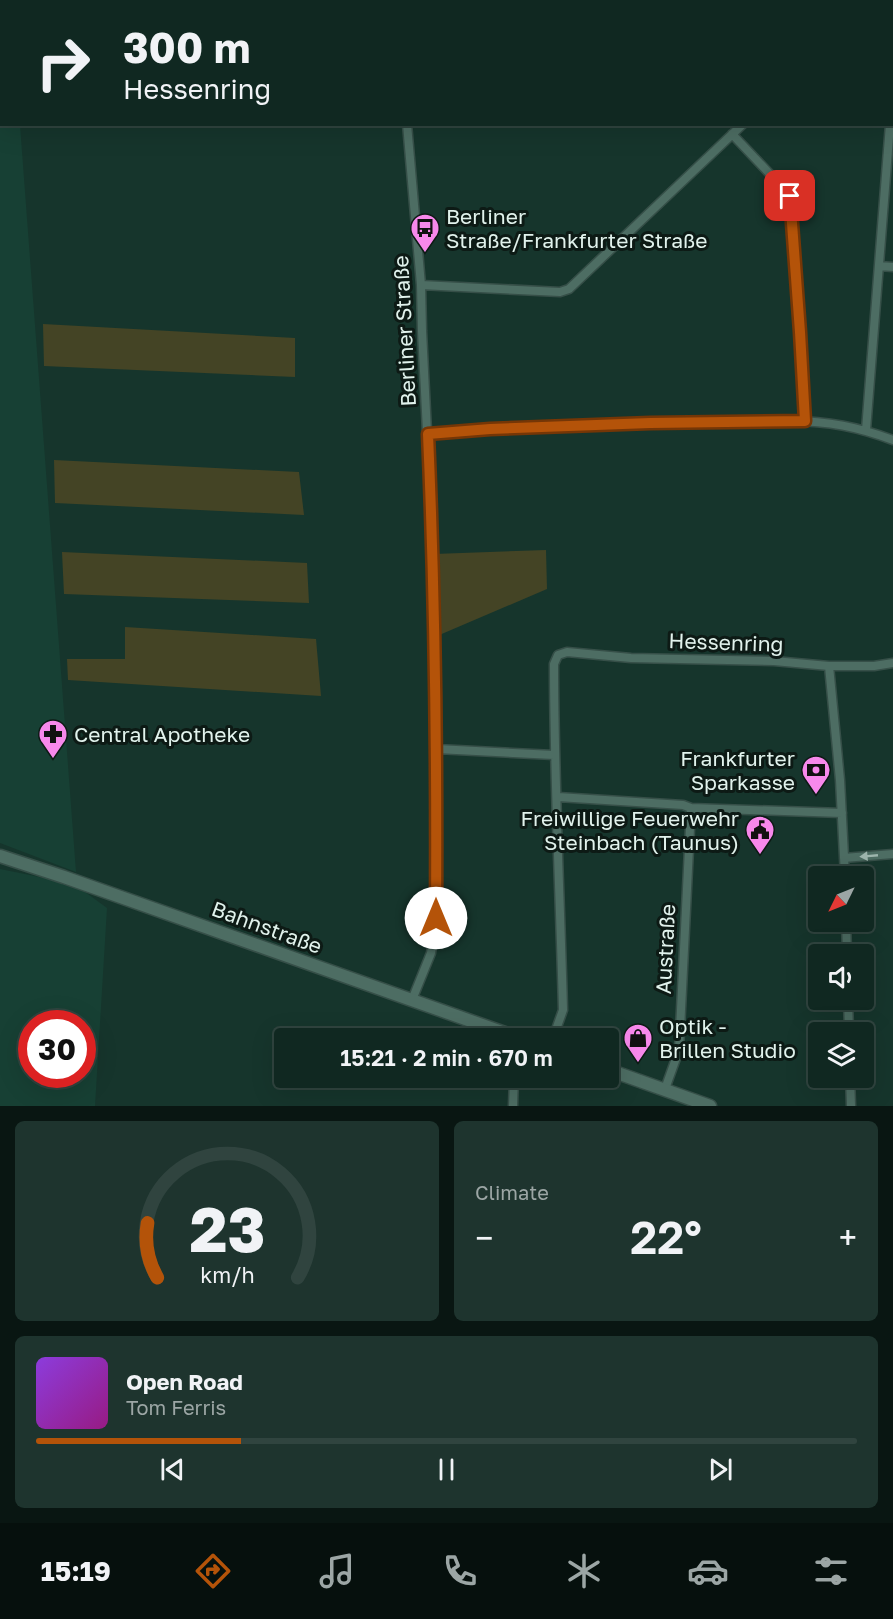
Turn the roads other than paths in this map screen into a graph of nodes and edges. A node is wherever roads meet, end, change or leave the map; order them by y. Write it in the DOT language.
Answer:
graph roads {
  1 [pos="407,126"];
  2 [pos="741,126"];
  3 [pos="890,126"];
  4 [pos="732,134"];
  5 [pos="890,153"];
  6 [pos="879,266"];
  7 [pos="893,267"];
  8 [pos="421,285"];
  9 [pos="805,421"];
  10 [pos="866,430"];
  11 [pos="428,434"];
  12 [pos="893,440"];
  13 [pos="893,663"];
  14 [pos="829,666"];
  15 [pos="437,749"];
  16 [pos="554,755"];
  17 [pos="558,797"];
  18 [pos="690,808"];
  19 [pos="842,813"];
  20 [pos="893,854"];
  21 [pos="0,856"];
  22 [pos="844,858"];
  23 [pos="844,866"];
  24 [pos="412,1000"];
  25 [pos="491,1028"];
  26 [pos="557,1028"];
  27 [pos="619,1073"];
  28 [pos="514,1088"];
  29 [pos="850,1088"];
  30 [pos="665,1089"];
  31 [pos="706,1105"];
  32 [pos="513,1106"];
  33 [pos="851,1106"];
  1 -- 8 [label="street, Berliner Straße"];
  2 -- 4 [label="street"];
  3 -- 5 [label="street"];
  4 -- 8 [label="street"];
  4 -- 9 [label="street"];
  5 -- 6 [label="street"];
  6 -- 7 [label="street"];
  6 -- 10 [label="street"];
  8 -- 11 [label="street, Berliner Straße"];
  9 -- 10 [label="street"];
  9 -- 11 [label="street"];
  10 -- 12 [label="street"];
  11 -- 15 [label="street, Berliner Straße"];
  13 -- 14 [label="street, Hessenring"];
  14 -- 16 [label="street, Hessenring"];
  14 -- 19 [label="street"];
  15 -- 16 [label="street"];
  15 -- 24 [label="street, Berliner Straße"];
  16 -- 17 [label="street"];
  17 -- 18 [label="street"];
  17 -- 26 [label="street"];
  18 -- 19 [label="street"];
  18 -- 30 [label="street, Austraße"];
  19 -- 22 [label="street"];
  20 -- 22 [label="street, one-way"];
  21 -- 24 [label="main road, Bahnstraße"];
  22 -- 23 [label="street"];
  24 -- 25 [label="main road, Bahnstraße"];
  27 -- 30 [label="main road"];
  28 -- 32 [label="street"];
  29 -- 33 [label="street"];
  30 -- 31 [label="main road"];
}
